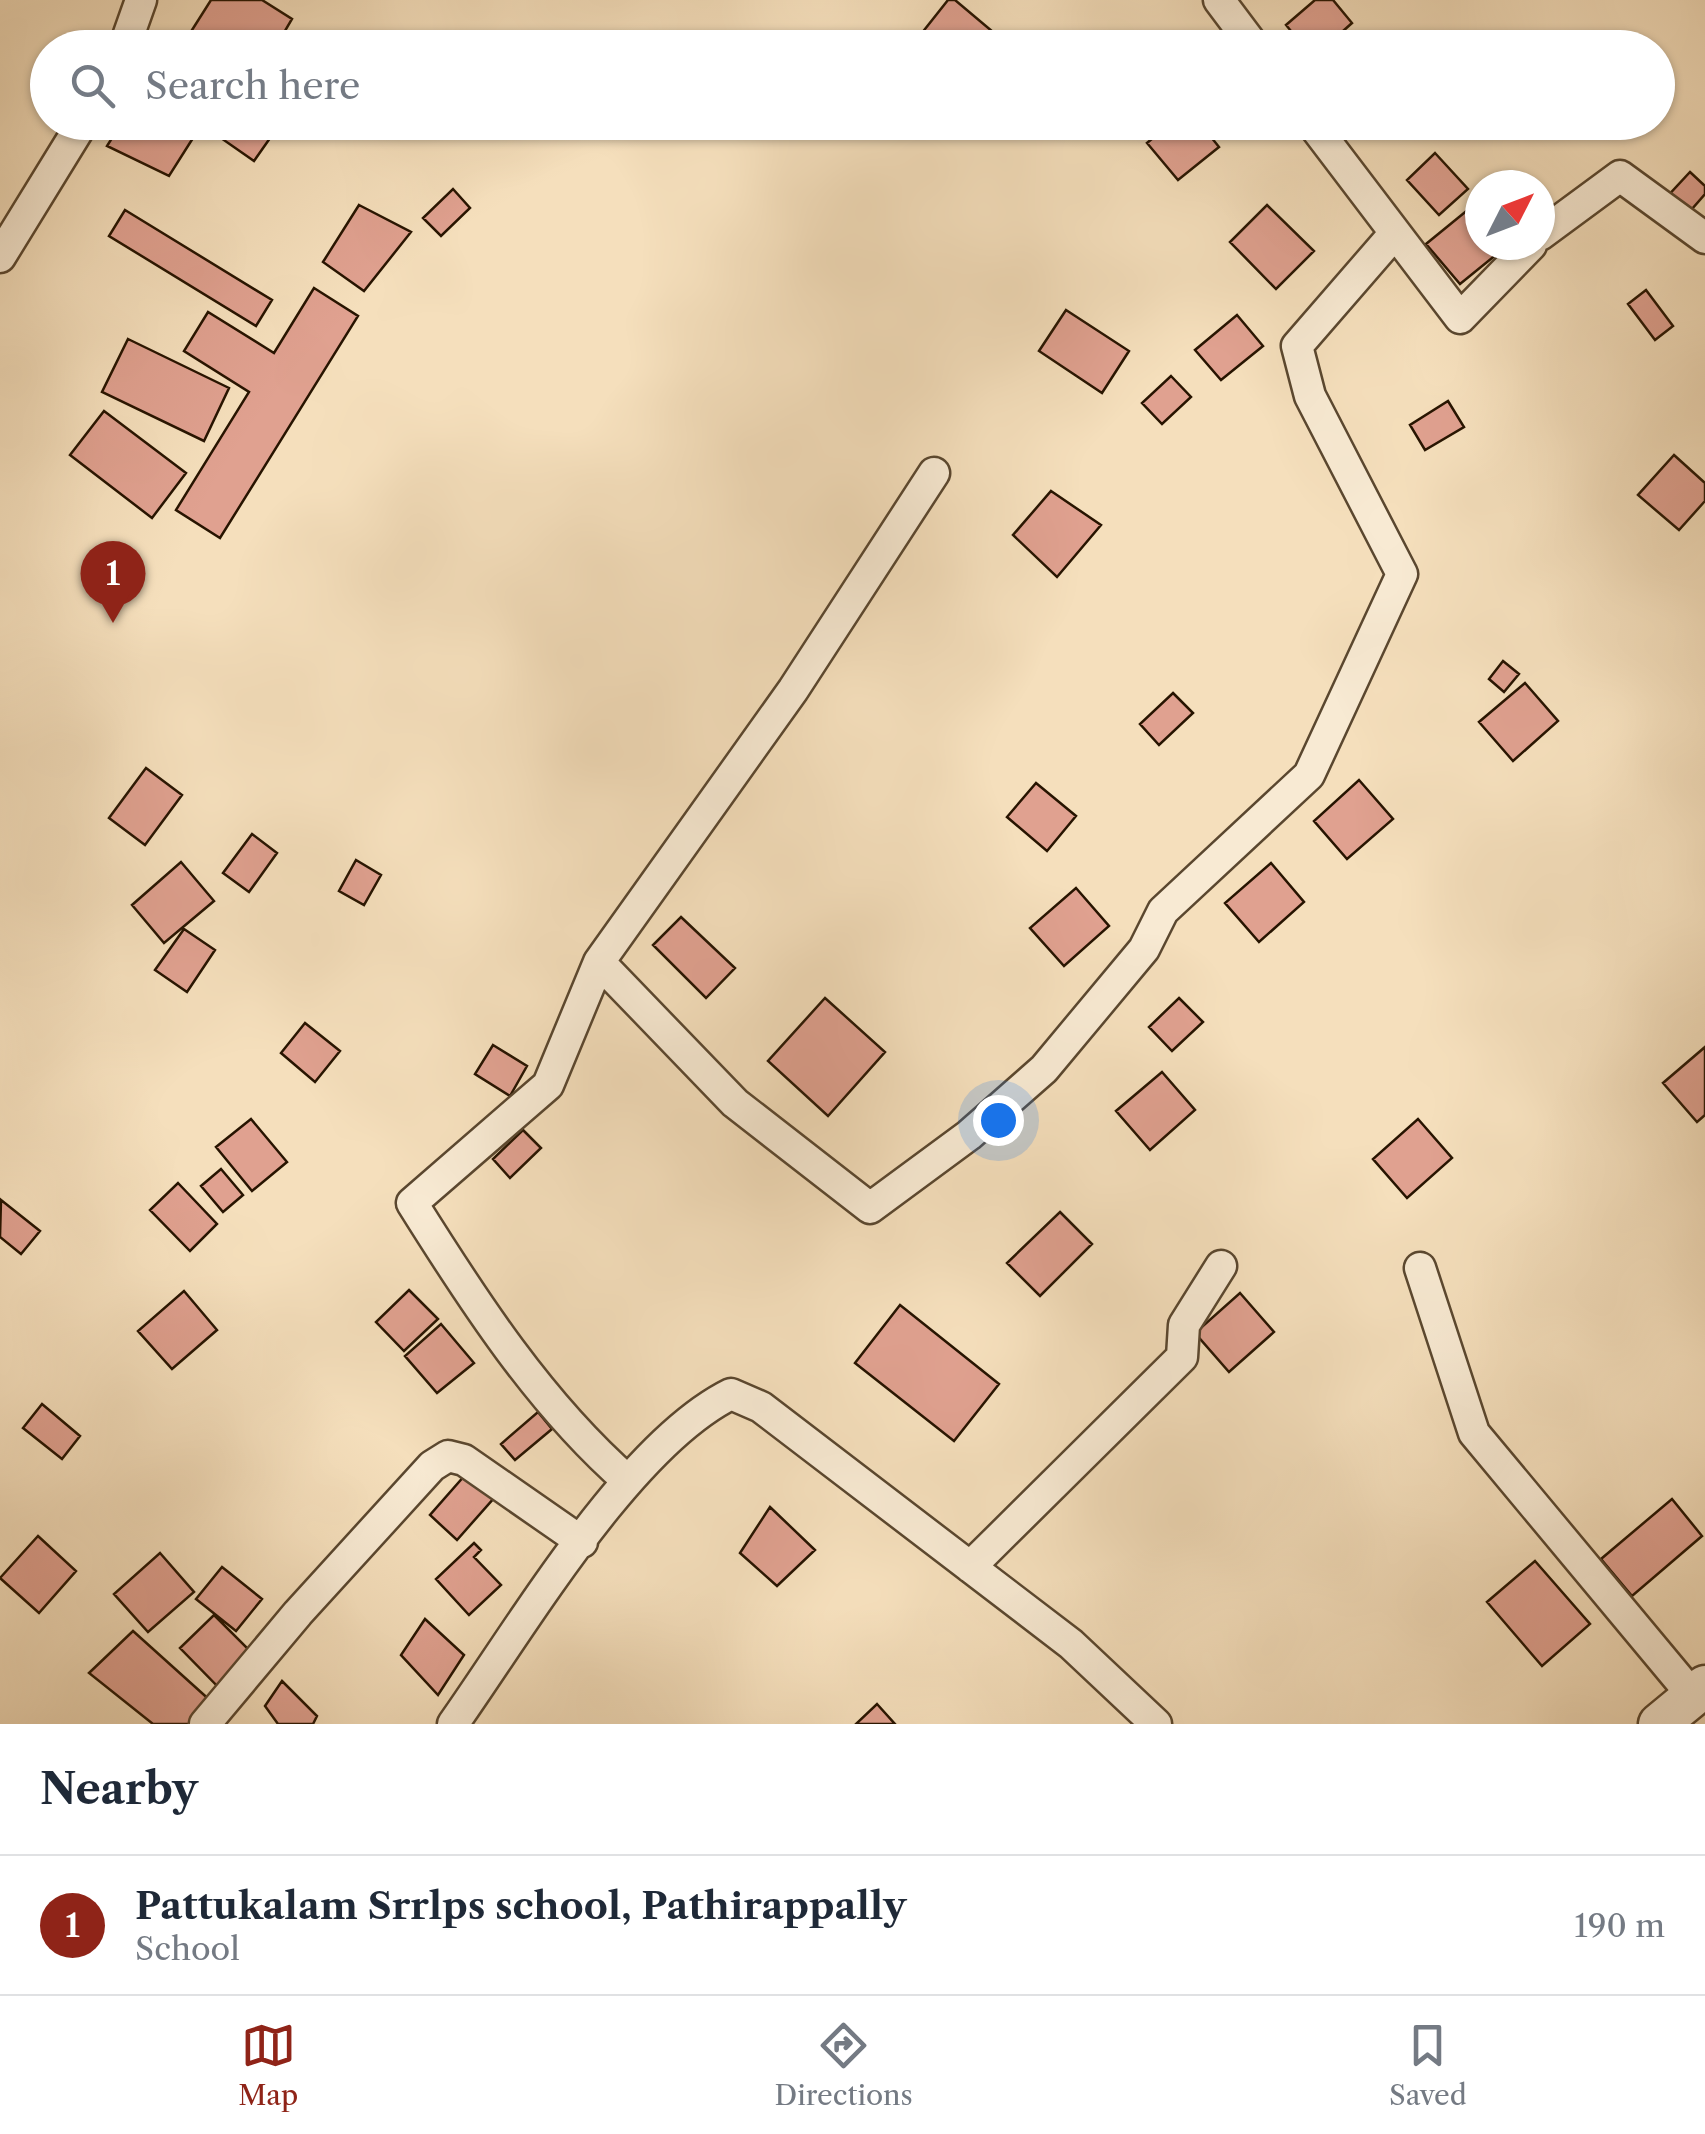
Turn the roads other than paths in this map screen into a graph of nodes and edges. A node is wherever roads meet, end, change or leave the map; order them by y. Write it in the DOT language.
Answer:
graph roads {
  1 [pos="141,0"];
  2 [pos="1219,0"];
  3 [pos="130,30"];
  4 [pos="1242,30"];
  5 [pos="72,140"];
  6 [pos="1325,140"];
  7 [pos="1555,225"];
  8 [pos="1395,233"];
  9 [pos="1705,238"];
  10 [pos="0,257"];
  11 [pos="1516,260"];
  12 [pos="934,473"];
  13 [pos="599,962"];
  14 [pos="1222,1266"];
  15 [pos="1420,1268"];
  16 [pos="628,1482"];
  17 [pos="582,1542"];
  18 [pos="970,1567"];
  19 [pos="1699,1691"];
  20 [pos="205,1724"];
  21 [pos="452,1724"];
  22 [pos="1156,1724"];
  23 [pos="1659,1724"];
  1 -- 3 [label="street"];
  2 -- 4 [label="street"];
  5 -- 10 [label="street"];
  6 -- 8 [label="street"];
  7 -- 9 [label="street"];
  8 -- 11 [label="street"];
  8 -- 13 [label="street"];
  12 -- 13 [label="street"];
  13 -- 16 [label="street"];
  14 -- 18 [label="street"];
  15 -- 19 [label="street"];
  16 -- 17 [label="street"];
  16 -- 18 [label="street"];
  17 -- 20 [label="street"];
  17 -- 21 [label="street"];
  18 -- 22 [label="street"];
  19 -- 23 [label="street"];
}
